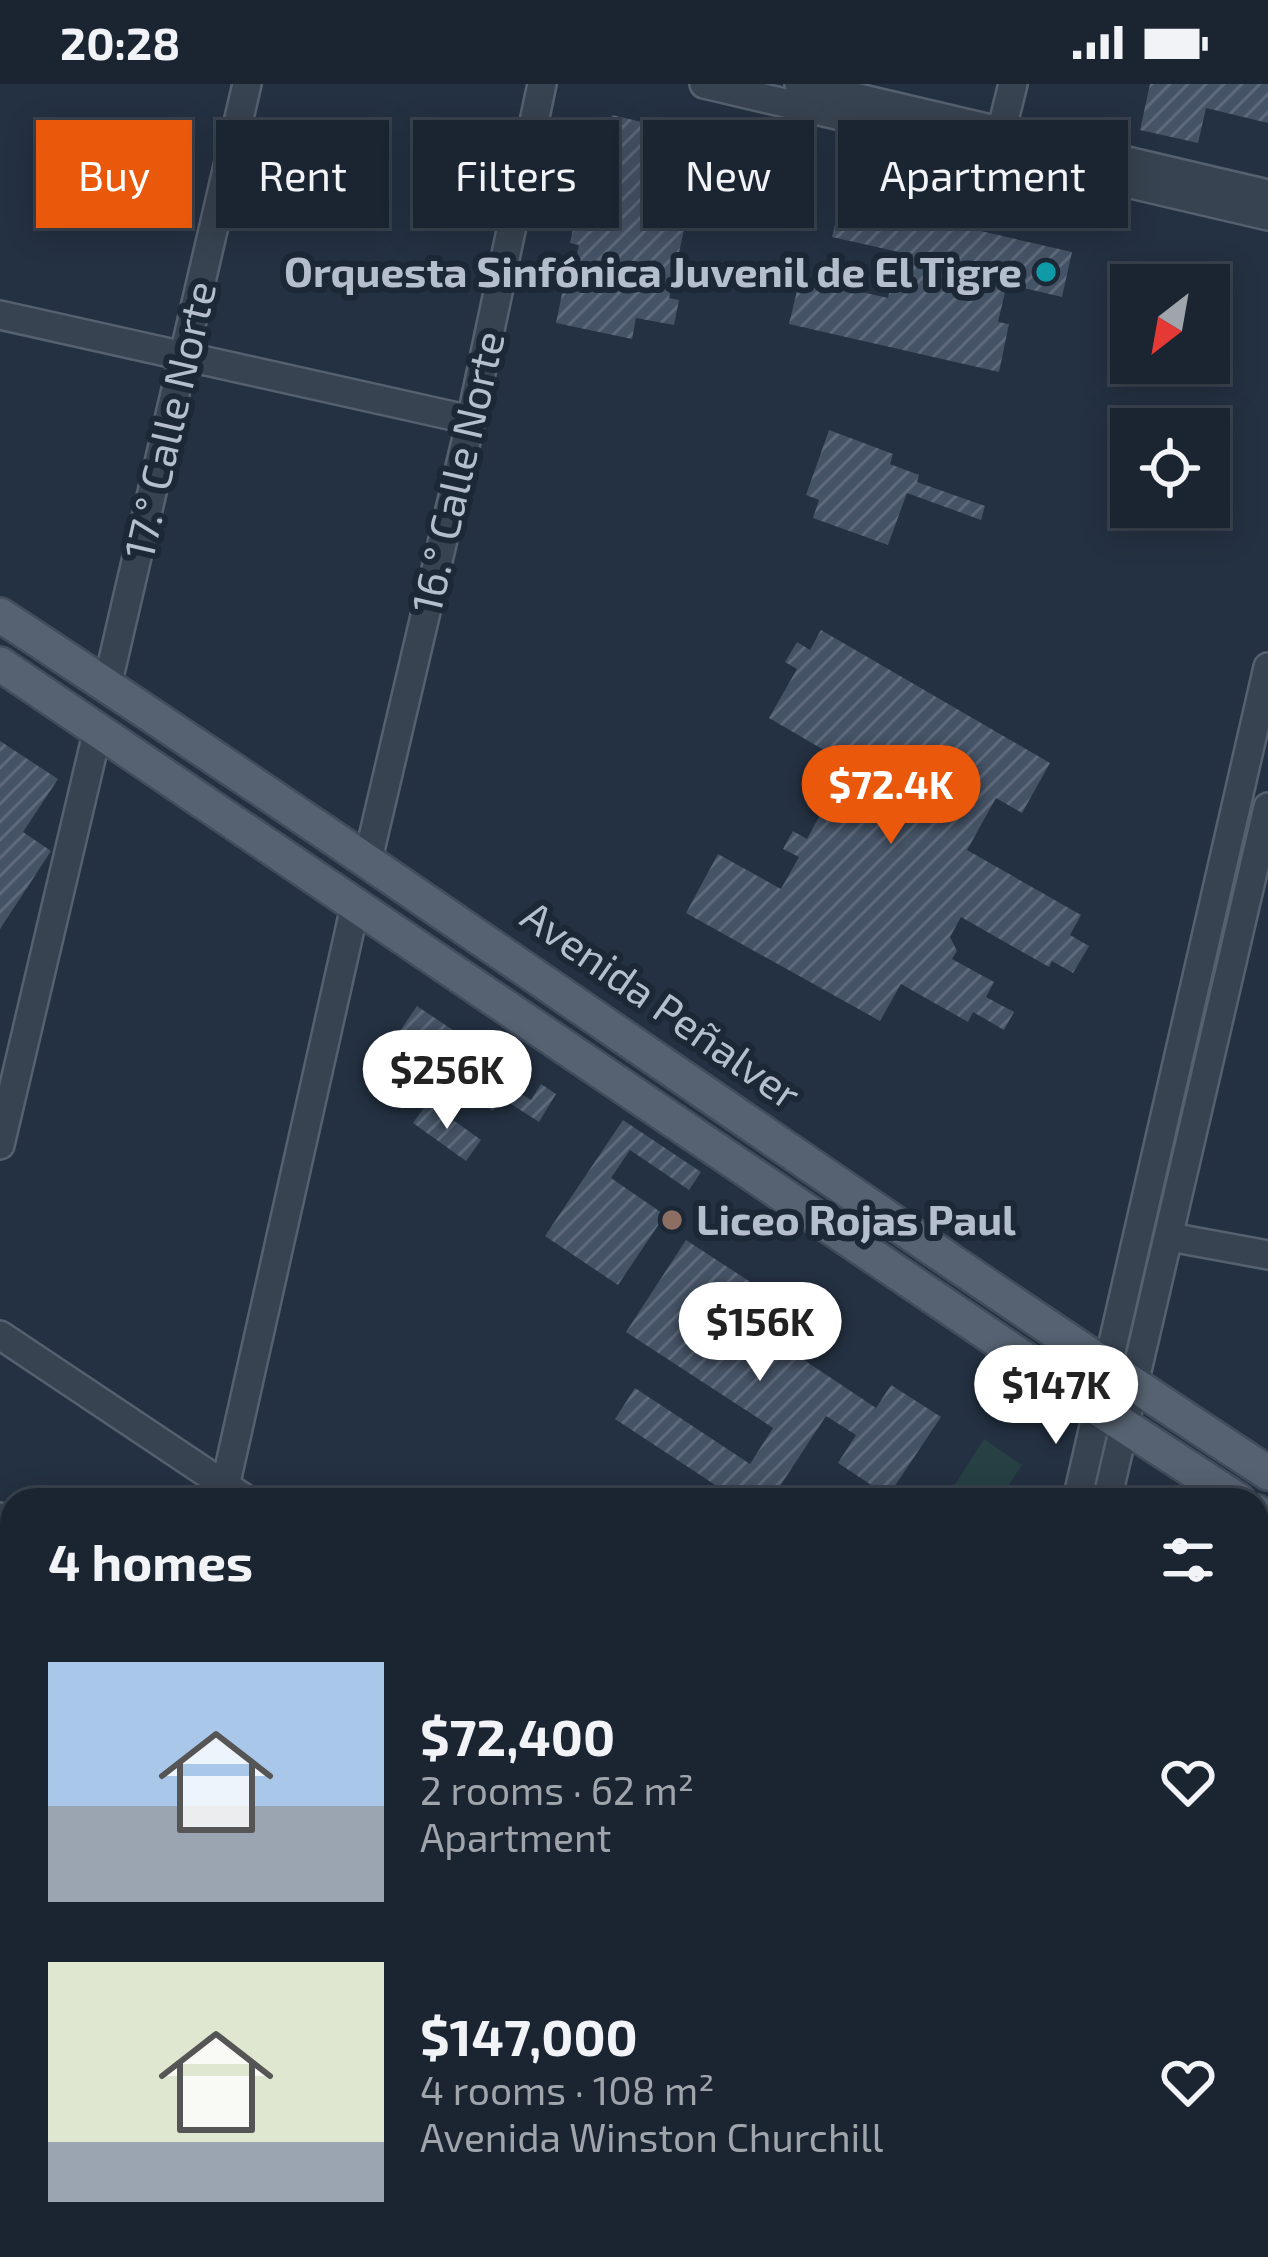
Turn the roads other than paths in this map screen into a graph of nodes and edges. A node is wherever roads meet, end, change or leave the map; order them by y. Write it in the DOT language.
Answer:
graph roads {
  1 [pos="247,84"];
  2 [pos="542,84"];
  3 [pos="704,84"];
  4 [pos="799,84"];
  5 [pos="1013,84"];
  6 [pos="894,120"];
  7 [pos="928,120"];
  8 [pos="1004,120"];
  9 [pos="1128,166"];
  10 [pos="1128,176"];
  11 [pos="1268,194"];
  12 [pos="1268,216"];
  13 [pos="0,315"];
  14 [pos="186,356"];
  15 [pos="472,420"];
  16 [pos="0,615"];
  17 [pos="0,664"];
  18 [pos="1268,667"];
  19 [pos="107,686"];
  20 [pos="98,730"];
  21 [pos="1268,807"];
  22 [pos="368,859"];
  23 [pos="356,902"];
  24 [pos="1256,916"];
  25 [pos="0,1145"];
  26 [pos="1170,1237"];
  27 [pos="1268,1255"];
  28 [pos="0,1335"];
  29 [pos="1107,1366"];
  30 [pos="1136,1386"];
  31 [pos="1111,1417"];
  32 [pos="1268,1473"];
  33 [pos="220,1488"];
  34 [pos="233,1488"];
  35 [pos="1081,1488"];
  36 [pos="1108,1488"];
  37 [pos="1220,1488"];
  1 -- 14 [label="street, 17.° Calle Norte"];
  2 -- 15 [label="street, 16.° Calle Norte"];
  3 -- 6 [label="street"];
  4 -- 7 [label="street"];
  5 -- 8 [label="street"];
  9 -- 11 [label="street"];
  10 -- 12 [label="street"];
  13 -- 14 [label="street"];
  14 -- 15 [label="street"];
  14 -- 19 [label="street, 17.° Calle Norte"];
  15 -- 22 [label="street, 16.° Calle Norte"];
  16 -- 19 [label="main road, Avenida Peñalver"];
  17 -- 20 [label="main road, Avenida Peñalver"];
  18 -- 29 [label="street"];
  19 -- 22 [label="main road, Avenida Peñalver"];
  20 -- 23 [label="main road, Avenida Peñalver"];
  20 -- 25 [label="street"];
  21 -- 24 [label="street"];
  22 -- 29 [label="main road, Avenida Peñalver"];
  23 -- 31 [label="main road, Avenida Peñalver"];
  23 -- 34 [label="street"];
  24 -- 26 [label="street"];
  26 -- 27 [label="street"];
  26 -- 30 [label="street"];
  28 -- 33 [label="street"];
  29 -- 30 [label="main road, Avenida Peñalver"];
  29 -- 31 [label="street"];
  30 -- 31 [label="street"];
  30 -- 32 [label="main road, Avenida Peñalver"];
  31 -- 35 [label="street"];
  31 -- 36 [label="street"];
  31 -- 37 [label="main road, Avenida Peñalver"];
}
